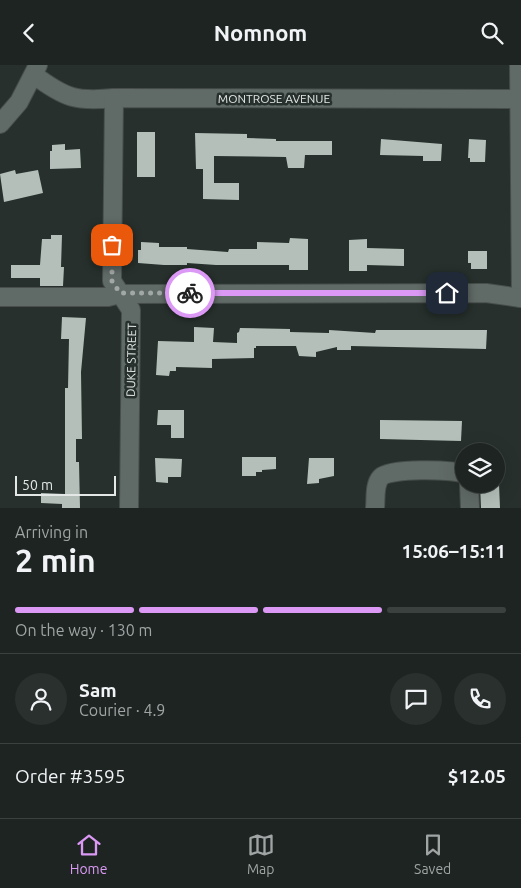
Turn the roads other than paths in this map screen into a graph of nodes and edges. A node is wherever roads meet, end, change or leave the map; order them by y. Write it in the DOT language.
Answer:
graph roads {
  1 [pos="519,65"];
  2 [pos="36,70"];
  3 [pos="114,98"];
  4 [pos="520,99"];
  5 [pos="0,124"];
  6 [pos="120,293"];
  7 [pos="0,297"];
  8 [pos="521,298"];
  9 [pos="455,473"];
  10 [pos="469,493"];
  11 [pos="129,508"];
  12 [pos="376,508"];
  13 [pos="470,508"];
  1 -- 4 [label="street"];
  2 -- 3 [label="street, MONTROSE AVENUE"];
  2 -- 5 [label="street"];
  3 -- 4 [label="street, MONTROSE AVENUE"];
  3 -- 6 [label="street, DUKE STREET"];
  4 -- 8 [label="street"];
  6 -- 7 [label="street"];
  6 -- 8 [label="street"];
  6 -- 11 [label="street, DUKE STREET"];
  9 -- 12 [label="street"];
  10 -- 13 [label="street"];
}
